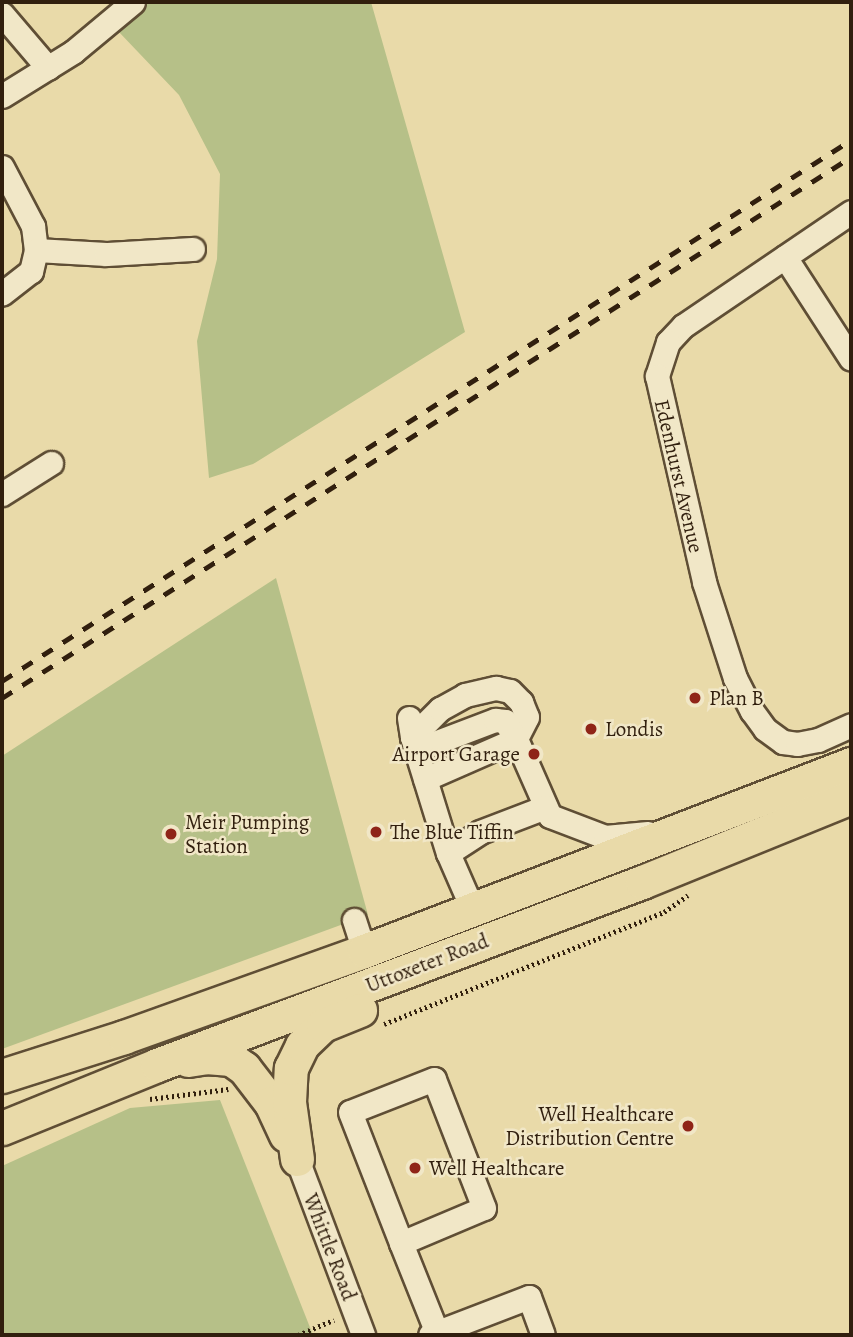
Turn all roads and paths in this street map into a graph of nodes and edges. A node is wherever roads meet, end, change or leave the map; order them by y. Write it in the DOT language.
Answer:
graph roads {
  1 [pos="133,2"];
  2 [pos="2,15"];
  3 [pos="48,68"];
  4 [pos="2,96"];
  5 [pos="2,167"];
  6 [pos="851,212"];
  7 [pos="193,249"];
  8 [pos="36,250"];
  9 [pos="785,257"];
  10 [pos="2,294"];
  11 [pos="851,359"];
  12 [pos="51,463"];
  13 [pos="2,494"];
  14 [pos="851,725"];
  15 [pos="412,735"];
  16 [pos="516,739"];
  17 [pos="851,764"];
  18 [pos="425,779"];
  19 [pos="851,797"];
  20 [pos="545,807"];
  21 [pos="679,831"];
  22 [pos="448,853"];
  23 [pos="642,882"];
  24 [pos="694,891"];
  25 [pos="472,908"];
  26 [pos="379,1026"];
  27 [pos="124,1037"];
  28 [pos="157,1065"];
  29 [pos="2,1076"];
  30 [pos="254,1081"];
  31 [pos="2,1092"];
  32 [pos="145,1100"];
  33 [pos="2,1128"];
  34 [pos="297,1159"];
  35 [pos="401,1243"];
  36 [pos="354,1311"];
  37 [pos="433,1334"];
  38 [pos="298,1335"];
  39 [pos="363,1335"];
  40 [pos="543,1335"];
  1 -- 3 [label="street"];
  2 -- 3 [label="street"];
  3 -- 4 [label="street"];
  5 -- 8 [label="street"];
  6 -- 9 [label="street, Edenhurst Avenue"];
  7 -- 8 [label="street"];
  8 -- 10 [label="street"];
  9 -- 11 [label="street"];
  9 -- 14 [label="street, Edenhurst Avenue"];
  12 -- 13 [label="street"];
  15 -- 16 [label="street"];
  15 -- 16 [label="street"];
  15 -- 18 [label="street"];
  16 -- 18 [label="street"];
  16 -- 20 [label="street"];
  17 -- 21 [label="highway, Uttoxeter Road"];
  18 -- 22 [label="street"];
  19 -- 23 [label="highway, Uttoxeter Road"];
  20 -- 21 [label="street"];
  20 -- 22 [label="street"];
  21 -- 25 [label="highway, Uttoxeter Road"];
  22 -- 25 [label="street"];
  23 -- 28 [label="highway, Uttoxeter Road"];
  23 -- 34 [label="highway"];
  24 -- 26 [label="path"];
  25 -- 27 [label="highway, Uttoxeter Road"];
  27 -- 29 [label="highway"];
  27 -- 31 [label="highway"];
  28 -- 30 [label="highway"];
  28 -- 33 [label="highway, Uttoxeter Road"];
  30 -- 32 [label="path"];
  30 -- 34 [label="highway"];
  34 -- 36 [label="street, Whittle Road"];
  35 -- 35 [label="street"];
  35 -- 37 [label="street"];
  36 -- 38 [label="path"];
  36 -- 39 [label="street, Whittle Road"];
  37 -- 40 [label="street"];
}
